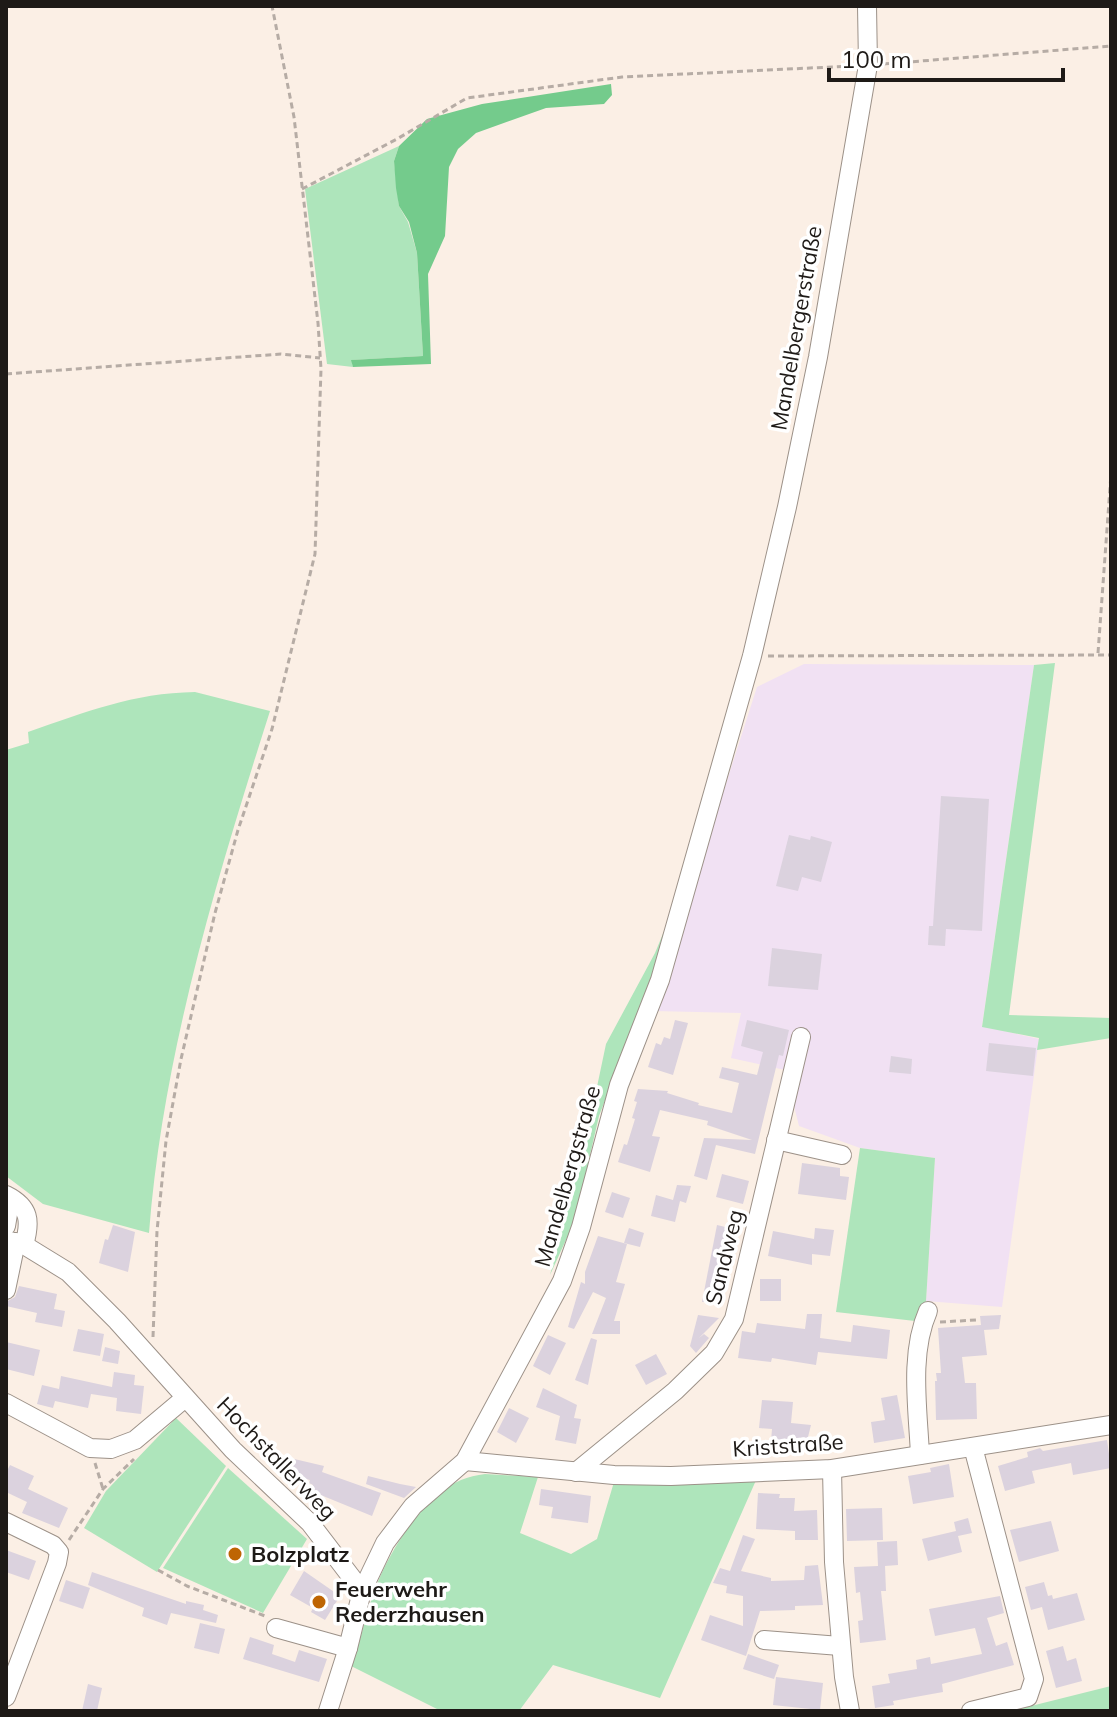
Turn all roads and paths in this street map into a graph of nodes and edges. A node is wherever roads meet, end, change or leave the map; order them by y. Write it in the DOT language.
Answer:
graph roads {
  1 [pos="272,6"];
  2 [pos="867,6"];
  3 [pos="1111,46"];
  4 [pos="868,65"];
  5 [pos="302,189"];
  6 [pos="320,358"];
  7 [pos="6,374"];
  8 [pos="1111,474"];
  9 [pos="1098,655"];
  10 [pos="1111,655"];
  11 [pos="752,656"];
  12 [pos="801,1037"];
  13 [pos="776,1140"];
  14 [pos="842,1155"];
  15 [pos="6,1195"];
  16 [pos="13,1238"];
  17 [pos="6,1290"];
  18 [pos="925,1317"];
  19 [pos="976,1320"];
  20 [pos="148,1356"];
  21 [pos="185,1398"];
  22 [pos="6,1403"];
  23 [pos="1111,1425"];
  24 [pos="973,1447"];
  25 [pos="90,1448"];
  26 [pos="142,1450"];
  27 [pos="920,1455"];
  28 [pos="465,1461"];
  29 [pos="832,1469"];
  30 [pos="576,1472"];
  31 [pos="103,1489"];
  32 [pos="6,1522"];
  33 [pos="59,1552"];
  34 [pos="158,1570"];
  35 [pos="362,1591"];
  36 [pos="276,1628"];
  37 [pos="764,1640"];
  38 [pos="840,1646"];
  39 [pos="348,1648"];
  40 [pos="6,1697"];
  41 [pos="328,1711"];
  42 [pos="850,1711"];
  43 [pos="971,1711"];
  1 -- 5 [label="path"];
  2 -- 4 [label="street, Mandelbergerstraße"];
  3 -- 4 [label="path"];
  4 -- 5 [label="path"];
  4 -- 11 [label="street, Mandelbergerstraße"];
  5 -- 6 [label="path"];
  6 -- 7 [label="path"];
  6 -- 20 [label="path"];
  8 -- 9 [label="path"];
  9 -- 10 [label="path"];
  9 -- 11 [label="path"];
  11 -- 28 [label="street, Mandelbergstraße"];
  12 -- 13 [label="street, Sandweg"];
  13 -- 14 [label="street"];
  13 -- 30 [label="street, Sandweg"];
  15 -- 16 [label="street"];
  15 -- 16 [label="street"];
  16 -- 17 [label="street"];
  16 -- 20 [label="street, Hochstallerweg"];
  18 -- 19 [label="path"];
  18 -- 27 [label="street"];
  20 -- 21 [label="street, Hochstallerweg"];
  21 -- 25 [label="street, Hochstallerweg"];
  21 -- 35 [label="street, Hochstallerweg"];
  22 -- 25 [label="street"];
  23 -- 24 [label="street, Kriststraße"];
  24 -- 27 [label="street, Kriststraße"];
  24 -- 43 [label="street"];
  25 -- 31 [label="path"];
  26 -- 31 [label="path"];
  27 -- 29 [label="street, Kriststraße"];
  28 -- 30 [label="street, Kriststraße"];
  28 -- 35 [label="street, Mandelbergstraße"];
  29 -- 30 [label="street, Kriststraße"];
  29 -- 38 [label="street"];
  31 -- 33 [label="path"];
  32 -- 33 [label="street"];
  33 -- 40 [label="street"];
  34 -- 36 [label="path"];
  35 -- 39 [label="street, Mandelbergstraße"];
  36 -- 39 [label="street"];
  37 -- 38 [label="street"];
  38 -- 42 [label="street"];
  39 -- 41 [label="street, Mandelbergstraße"];
}
